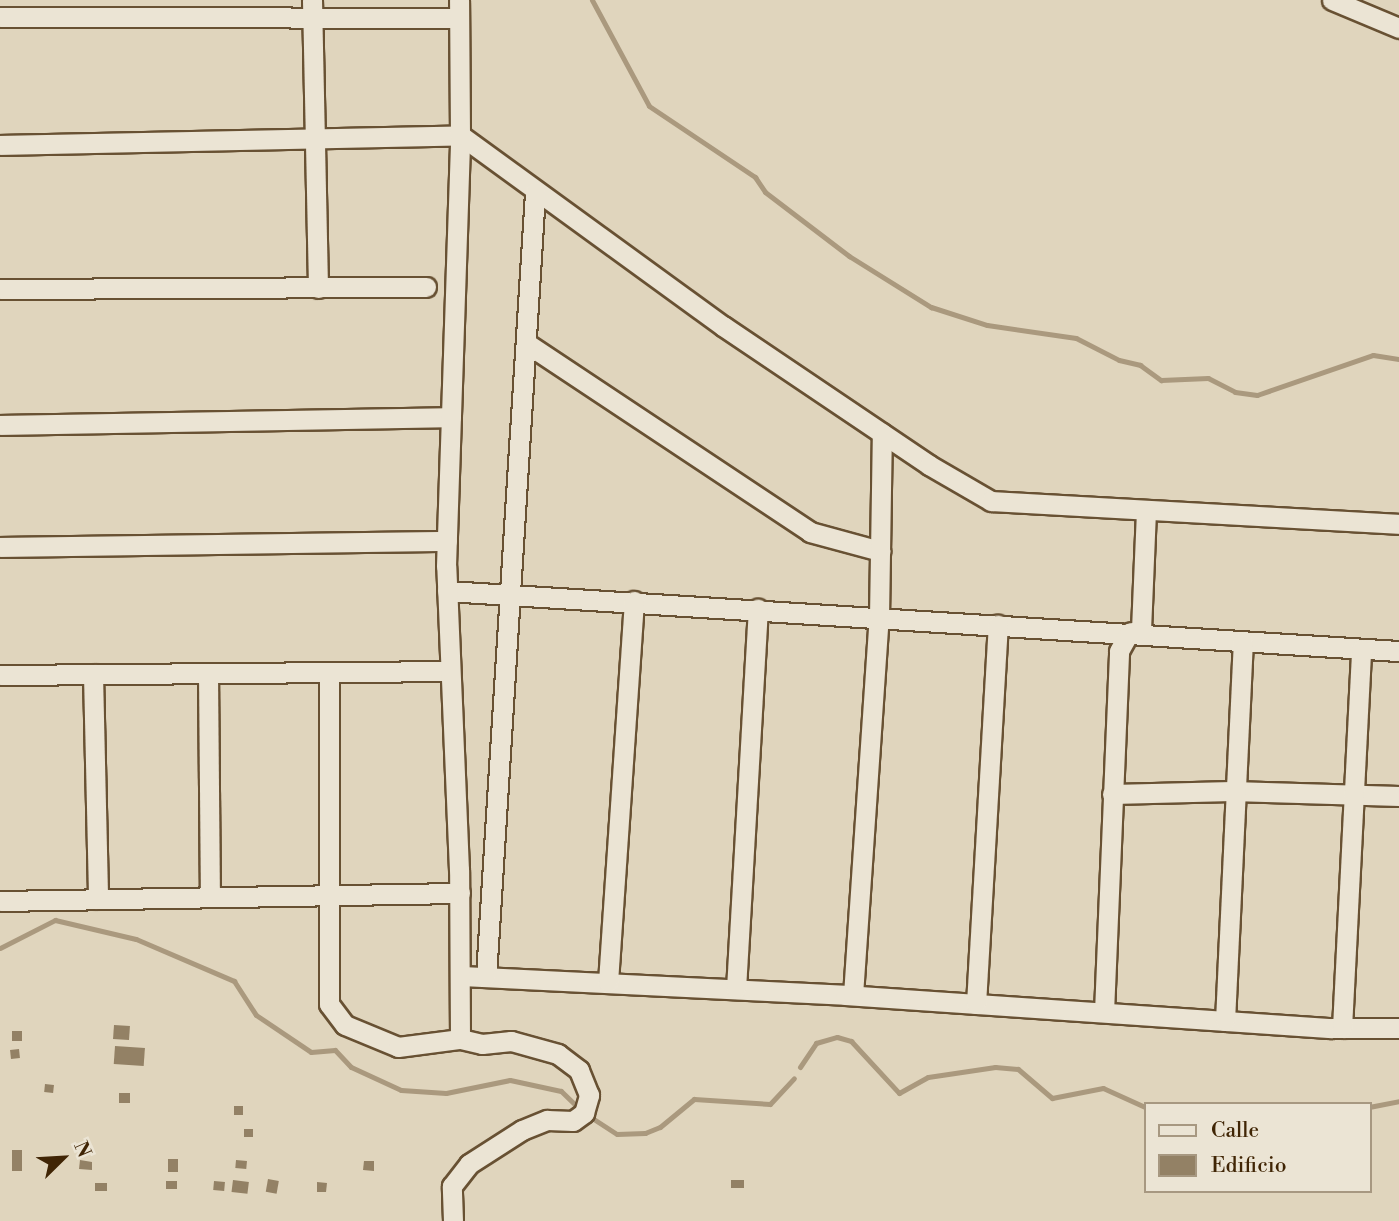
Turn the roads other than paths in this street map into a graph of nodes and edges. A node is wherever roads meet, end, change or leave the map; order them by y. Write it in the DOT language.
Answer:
graph roads {
  1 [pos="1332,0"];
  2 [pos="459,9"];
  3 [pos="312,10"];
  4 [pos="0,17"];
  5 [pos="1399,28"];
  6 [pos="460,135"];
  7 [pos="315,138"];
  8 [pos="0,145"];
  9 [pos="535,192"];
  10 [pos="426,287"];
  11 [pos="318,288"];
  12 [pos="0,289"];
  13 [pos="526,343"];
  14 [pos="451,417"];
  15 [pos="0,425"];
  16 [pos="882,433"];
  17 [pos="1146,510"];
  18 [pos="1399,524"];
  19 [pos="447,541"];
  20 [pos="0,547"];
  21 [pos="880,551"];
  22 [pos="447,591"];
  23 [pos="512,595"];
  24 [pos="634,601"];
  25 [pos="758,609"];
  26 [pos="879,617"];
  27 [pos="998,625"];
  28 [pos="1129,634"];
  29 [pos="1243,641"];
  30 [pos="1361,649"];
  31 [pos="1399,651"];
  32 [pos="450,671"];
  33 [pos="329,672"];
  34 [pos="208,673"];
  35 [pos="0,674"];
  36 [pos="93,674"];
  37 [pos="1236,791"];
  38 [pos="1112,794"];
  39 [pos="1354,795"];
  40 [pos="1399,796"];
  41 [pos="460,893"];
  42 [pos="329,895"];
  43 [pos="210,897"];
  44 [pos="98,899"];
  45 [pos="0,901"];
  46 [pos="461,976"];
  47 [pos="486,976"];
  48 [pos="608,982"];
  49 [pos="736,989"];
  50 [pos="853,995"];
  51 [pos="976,1004"];
  52 [pos="1104,1012"];
  53 [pos="1225,1021"];
  54 [pos="1342,1028"];
  55 [pos="1399,1028"];
  56 [pos="460,1039"];
  57 [pos="453,1221"];
  1 -- 5 [label="street"];
  2 -- 3 [label="street"];
  2 -- 6 [label="street"];
  3 -- 4 [label="street"];
  3 -- 7 [label="street"];
  6 -- 7 [label="street"];
  6 -- 9 [label="street"];
  6 -- 14 [label="street"];
  7 -- 8 [label="street"];
  7 -- 11 [label="street"];
  9 -- 13 [label="street"];
  9 -- 16 [label="street"];
  10 -- 11 [label="street"];
  11 -- 12 [label="street"];
  13 -- 21 [label="street"];
  13 -- 23 [label="street"];
  14 -- 15 [label="street"];
  14 -- 19 [label="street"];
  16 -- 17 [label="street"];
  16 -- 21 [label="street"];
  17 -- 18 [label="street"];
  17 -- 28 [label="street"];
  19 -- 20 [label="street"];
  19 -- 22 [label="street"];
  21 -- 26 [label="street"];
  22 -- 23 [label="street"];
  22 -- 32 [label="street"];
  23 -- 24 [label="street"];
  23 -- 47 [label="street"];
  24 -- 25 [label="street"];
  24 -- 48 [label="street"];
  25 -- 26 [label="street"];
  25 -- 49 [label="street"];
  26 -- 27 [label="street"];
  26 -- 50 [label="street"];
  27 -- 28 [label="street"];
  27 -- 51 [label="street"];
  28 -- 29 [label="street"];
  28 -- 38 [label="street"];
  29 -- 30 [label="street"];
  29 -- 37 [label="street"];
  30 -- 31 [label="street"];
  30 -- 39 [label="street"];
  32 -- 33 [label="street"];
  32 -- 41 [label="street"];
  33 -- 34 [label="street"];
  33 -- 42 [label="street"];
  34 -- 36 [label="street"];
  34 -- 43 [label="street"];
  35 -- 36 [label="street"];
  36 -- 44 [label="street"];
  37 -- 38 [label="street"];
  37 -- 39 [label="street"];
  37 -- 53 [label="street"];
  38 -- 52 [label="street"];
  39 -- 40 [label="street"];
  39 -- 54 [label="street"];
  41 -- 42 [label="street"];
  41 -- 46 [label="street"];
  42 -- 43 [label="street"];
  42 -- 56 [label="street"];
  43 -- 44 [label="street"];
  44 -- 45 [label="street"];
  46 -- 47 [label="street"];
  46 -- 56 [label="street"];
  47 -- 48 [label="street"];
  48 -- 49 [label="street"];
  49 -- 50 [label="street"];
  50 -- 51 [label="street"];
  51 -- 52 [label="street"];
  52 -- 53 [label="street"];
  53 -- 54 [label="street"];
  54 -- 55 [label="street"];
  56 -- 57 [label="street"];
}
